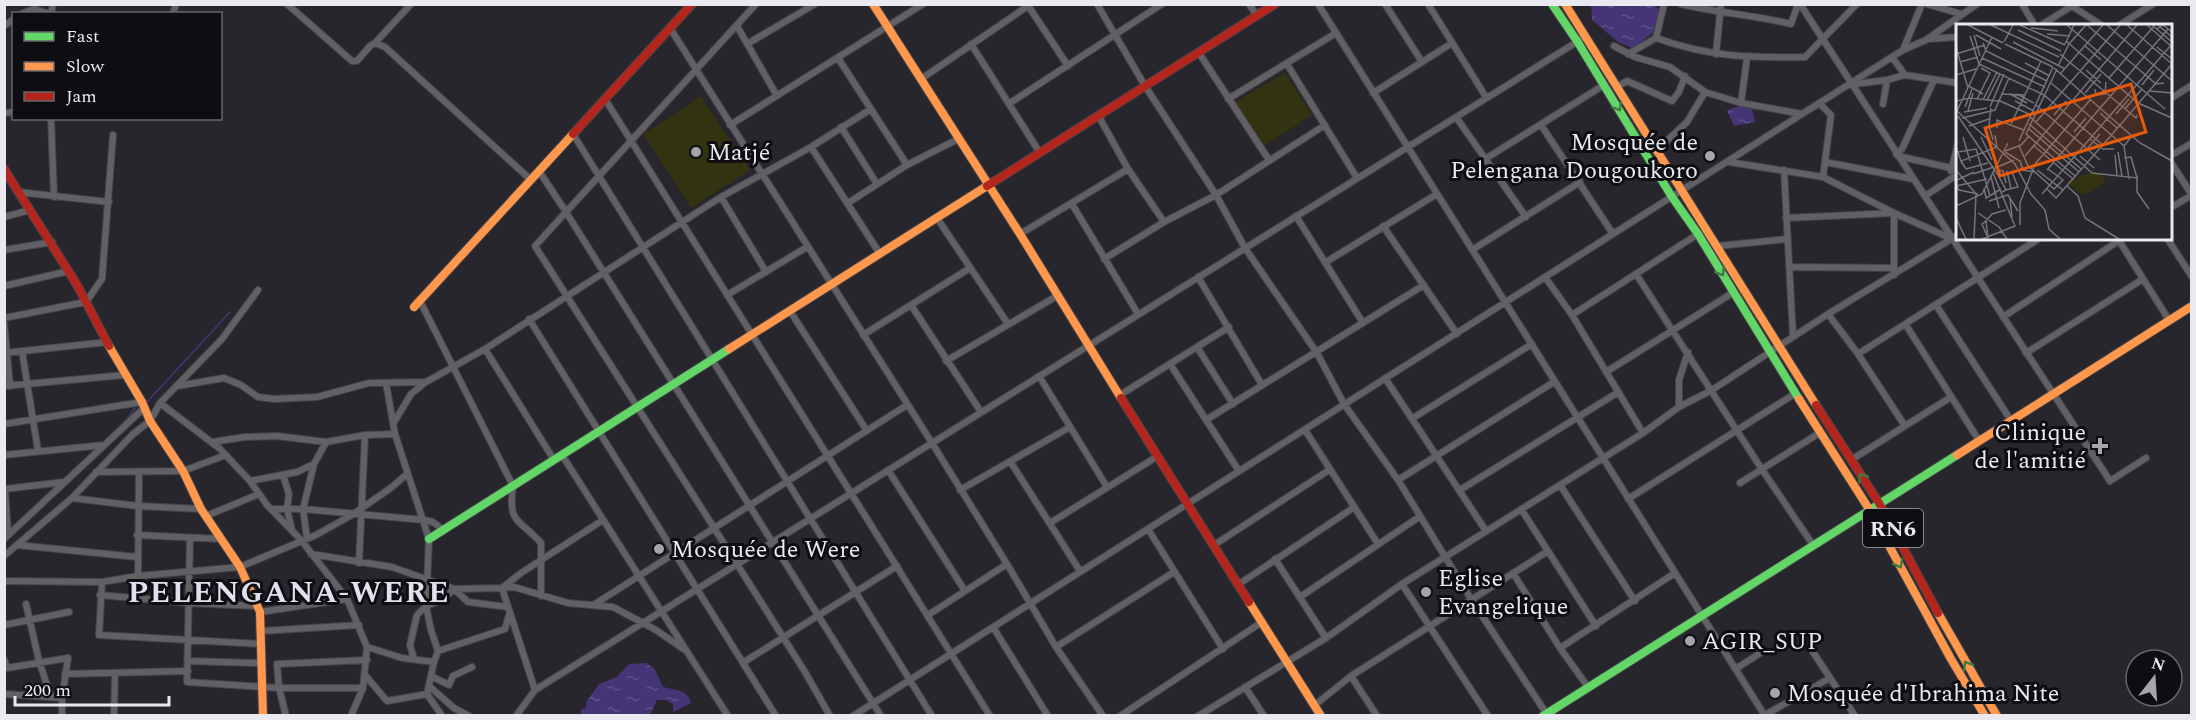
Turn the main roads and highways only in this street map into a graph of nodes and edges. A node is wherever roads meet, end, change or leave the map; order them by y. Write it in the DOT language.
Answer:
graph roads {
  1 [pos="873,4"];
  2 [pos="1275,4"];
  3 [pos="1552,4"];
  4 [pos="1565,4"];
  5 [pos="686,7"];
  6 [pos="5,173"];
  7 [pos="990,186"];
  8 [pos="417,304"];
  9 [pos="2192,306"];
  10 [pos="1880,503"];
  11 [pos="1869,509"];
  12 [pos="429,539"];
  13 [pos="1545,714"];
  14 [pos="263,716"];
  15 [pos="1321,716"];
  16 [pos="1985,716"];
  17 [pos="1997,716"];
  1 -- 7 [label="main road"];
  2 -- 7 [label="main road"];
  3 -- 11 [label="main road, RN6, one-way"];
  10 -- 4 [label="main road, RN6, one-way"];
  5 -- 8 [label="main road"];
  6 -- 14 [label="main road"];
  7 -- 12 [label="main road"];
  7 -- 15 [label="main road"];
  9 -- 10 [label="main road"];
  10 -- 11 [label="main road"];
  17 -- 10 [label="main road, RN6, one-way"];
  11 -- 13 [label="main road"];
  11 -- 16 [label="main road, RN6, one-way"];
}
